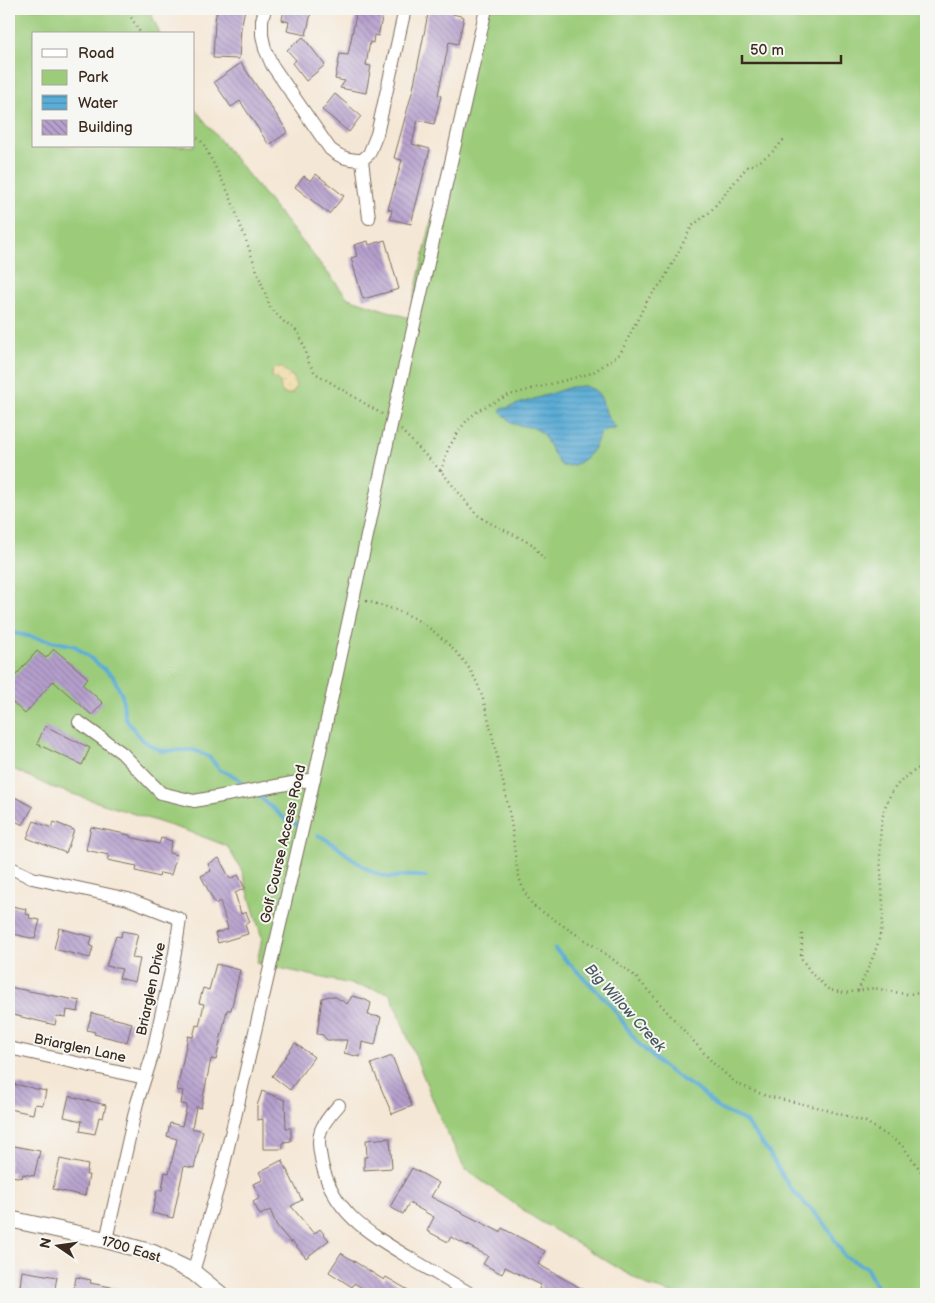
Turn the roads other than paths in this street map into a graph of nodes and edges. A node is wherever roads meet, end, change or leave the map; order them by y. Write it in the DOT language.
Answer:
graph roads {
  1 [pos="265,9"];
  2 [pos="405,9"];
  3 [pos="486,9"];
  4 [pos="362,160"];
  5 [pos="369,218"];
  6 [pos="80,722"];
  7 [pos="314,779"];
  8 [pos="9,866"];
  9 [pos="9,1048"];
  10 [pos="145,1078"];
  11 [pos="339,1105"];
  12 [pos="9,1219"];
  13 [pos="106,1240"];
  14 [pos="193,1272"];
  15 [pos="220,1294"];
  16 [pos="471,1294"];
  1 -- 4 [label="street"];
  2 -- 4 [label="street"];
  3 -- 7 [label="street, Golf Course Access Road"];
  4 -- 5 [label="street"];
  6 -- 7 [label="street"];
  7 -- 14 [label="street, Golf Course Access Road"];
  8 -- 10 [label="street, Briarglen Drive"];
  9 -- 10 [label="street, Briarglen Lane"];
  10 -- 13 [label="street, Briarglen Drive"];
  11 -- 16 [label="street"];
  12 -- 13 [label="main road, 1700 East"];
  13 -- 14 [label="main road, 1700 East"];
  14 -- 15 [label="main road, 1700 East"];
}
